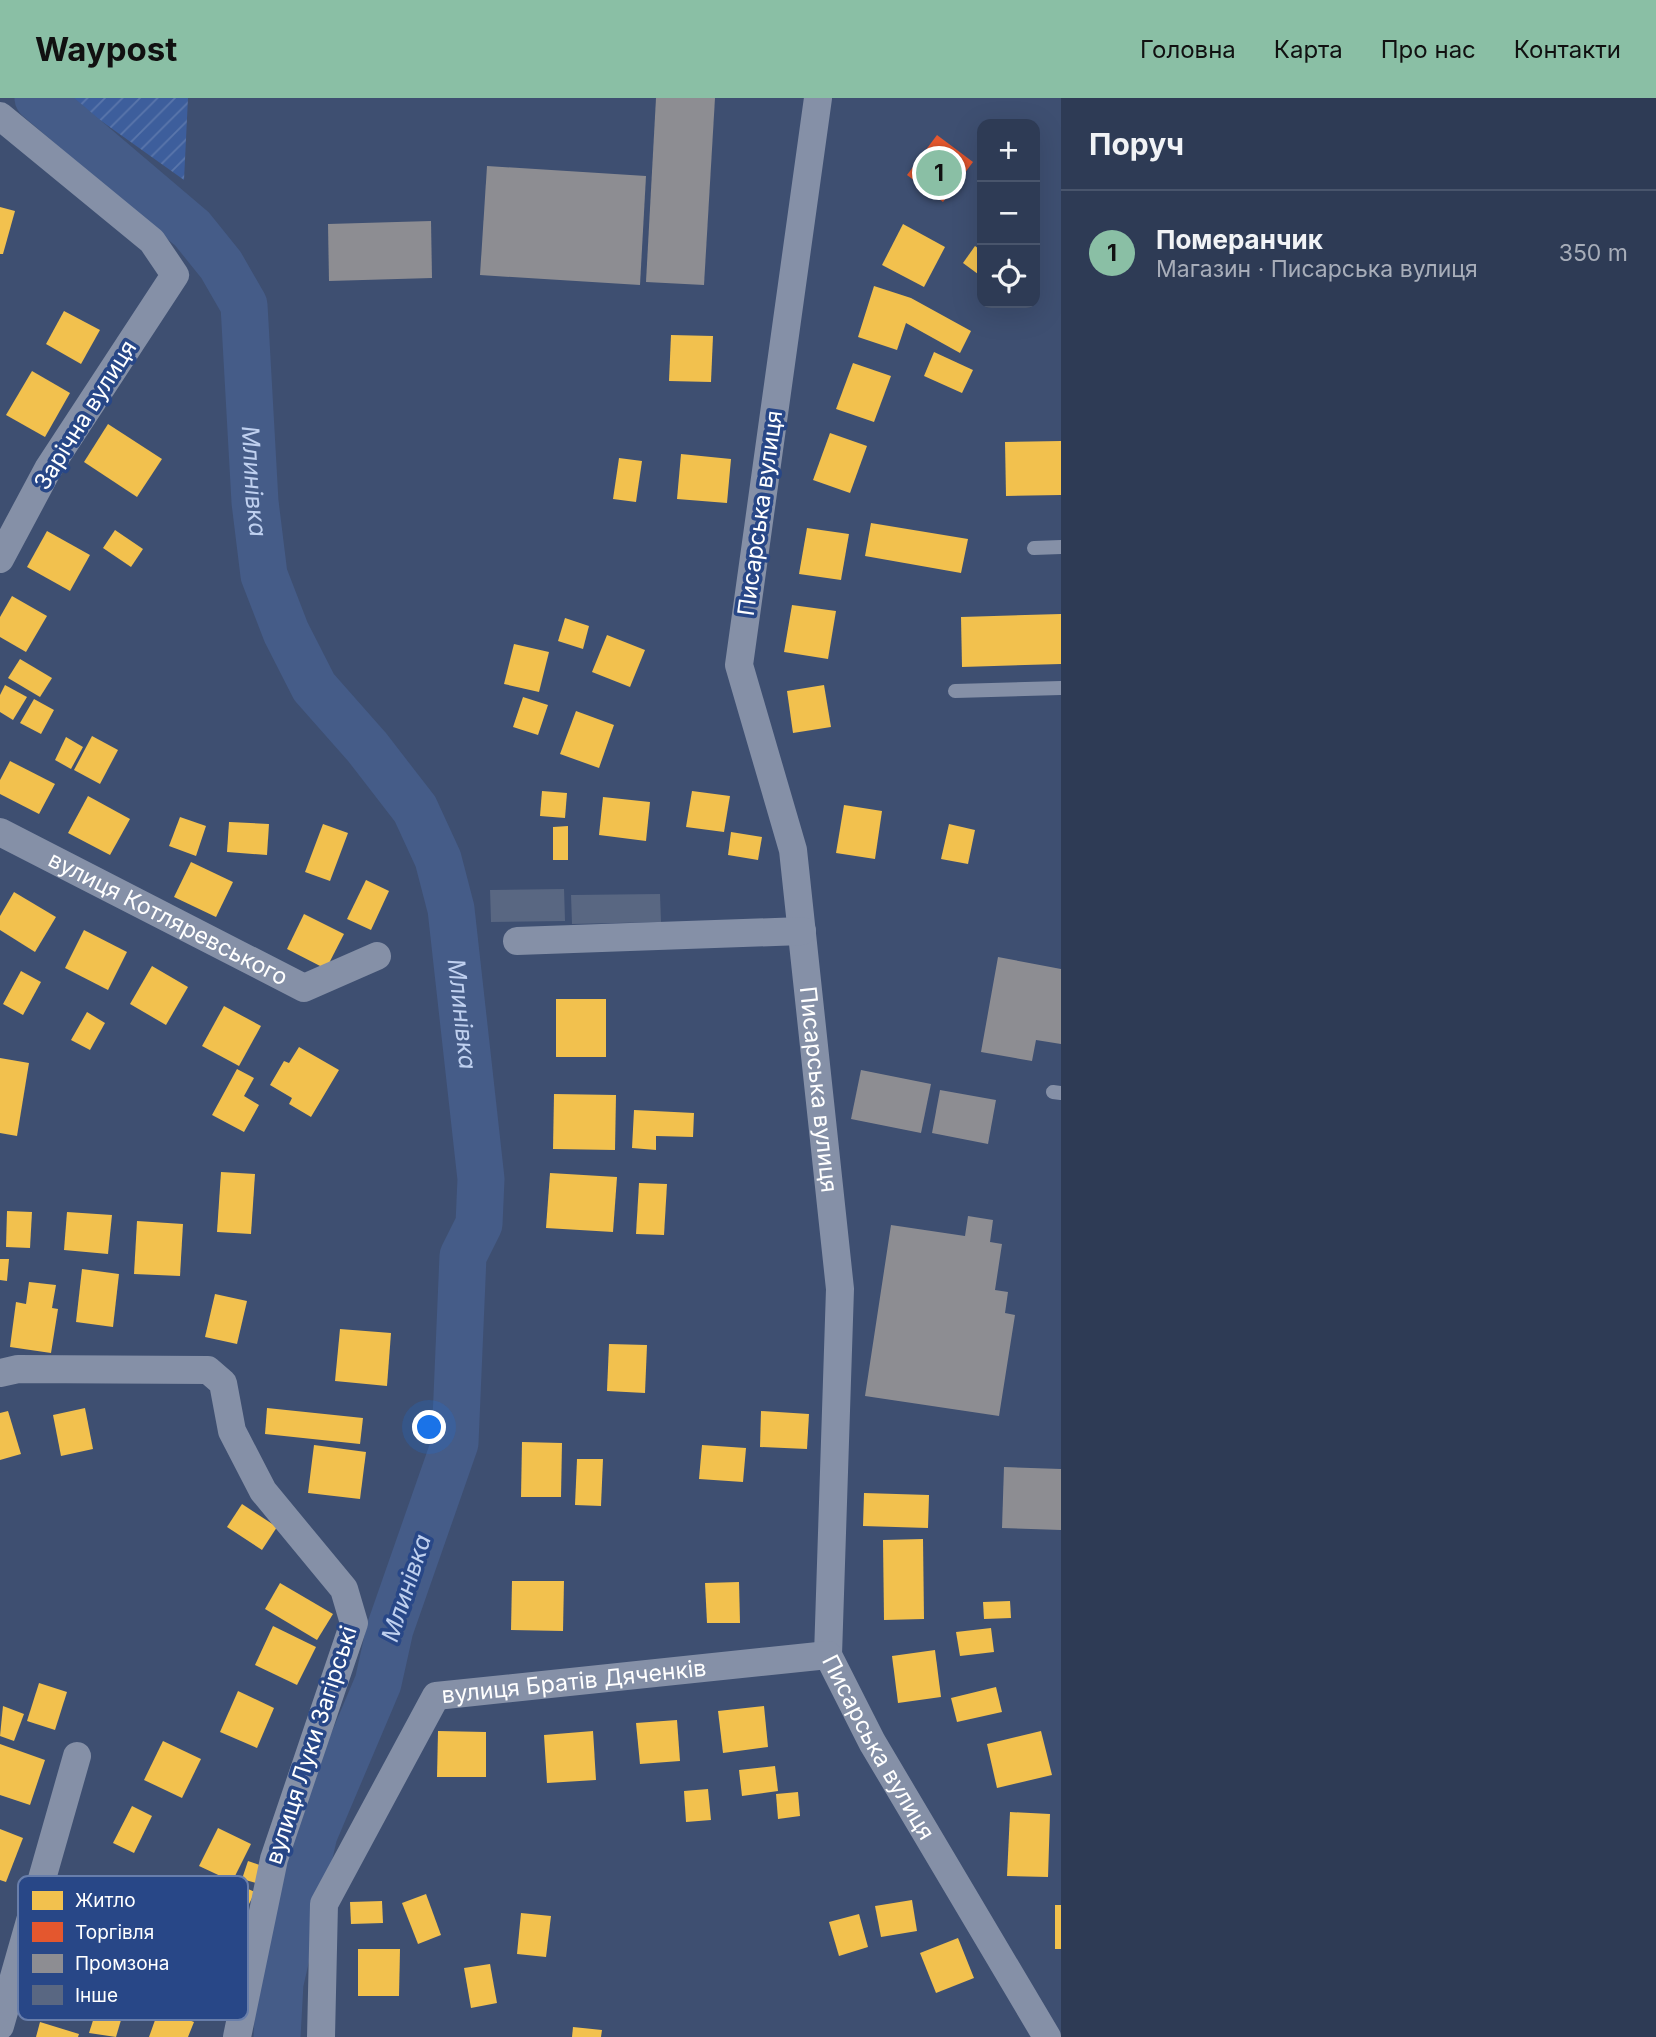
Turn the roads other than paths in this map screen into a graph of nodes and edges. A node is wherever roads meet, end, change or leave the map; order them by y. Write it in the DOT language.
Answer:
graph roads {
  1 [pos="818,98"];
  2 [pos="0,116"];
  3 [pos="1061,547"];
  4 [pos="1034,548"];
  5 [pos="0,559"];
  6 [pos="1061,688"];
  7 [pos="955,691"];
  8 [pos="0,832"];
  9 [pos="802,931"];
  10 [pos="517,941"];
  11 [pos="377,956"];
  12 [pos="0,1373"];
  13 [pos="828,1655"];
  14 [pos="77,1756"];
  15 [pos="43,1876"];
  16 [pos="18,1963"];
  17 [pos="248,1984"];
  18 [pos="0,2026"];
  19 [pos="321,2037"];
  20 [pos="1047,2037"];
  1 -- 9 [label="street, Писарська вулиця"];
  2 -- 5 [label="street, Зарічна вулиця"];
  3 -- 4 [label="lane"];
  6 -- 7 [label="lane"];
  8 -- 11 [label="street, вулиця Котляревського"];
  9 -- 10 [label="street"];
  9 -- 13 [label="street, Писарська вулиця"];
  12 -- 17 [label="street, вулиця Луки Загірські"];
  13 -- 19 [label="street, вулиця Братів Дяченків"];
  13 -- 20 [label="street, Писарська вулиця"];
  14 -- 15 [label="street"];
  16 -- 18 [label="street"];
}
